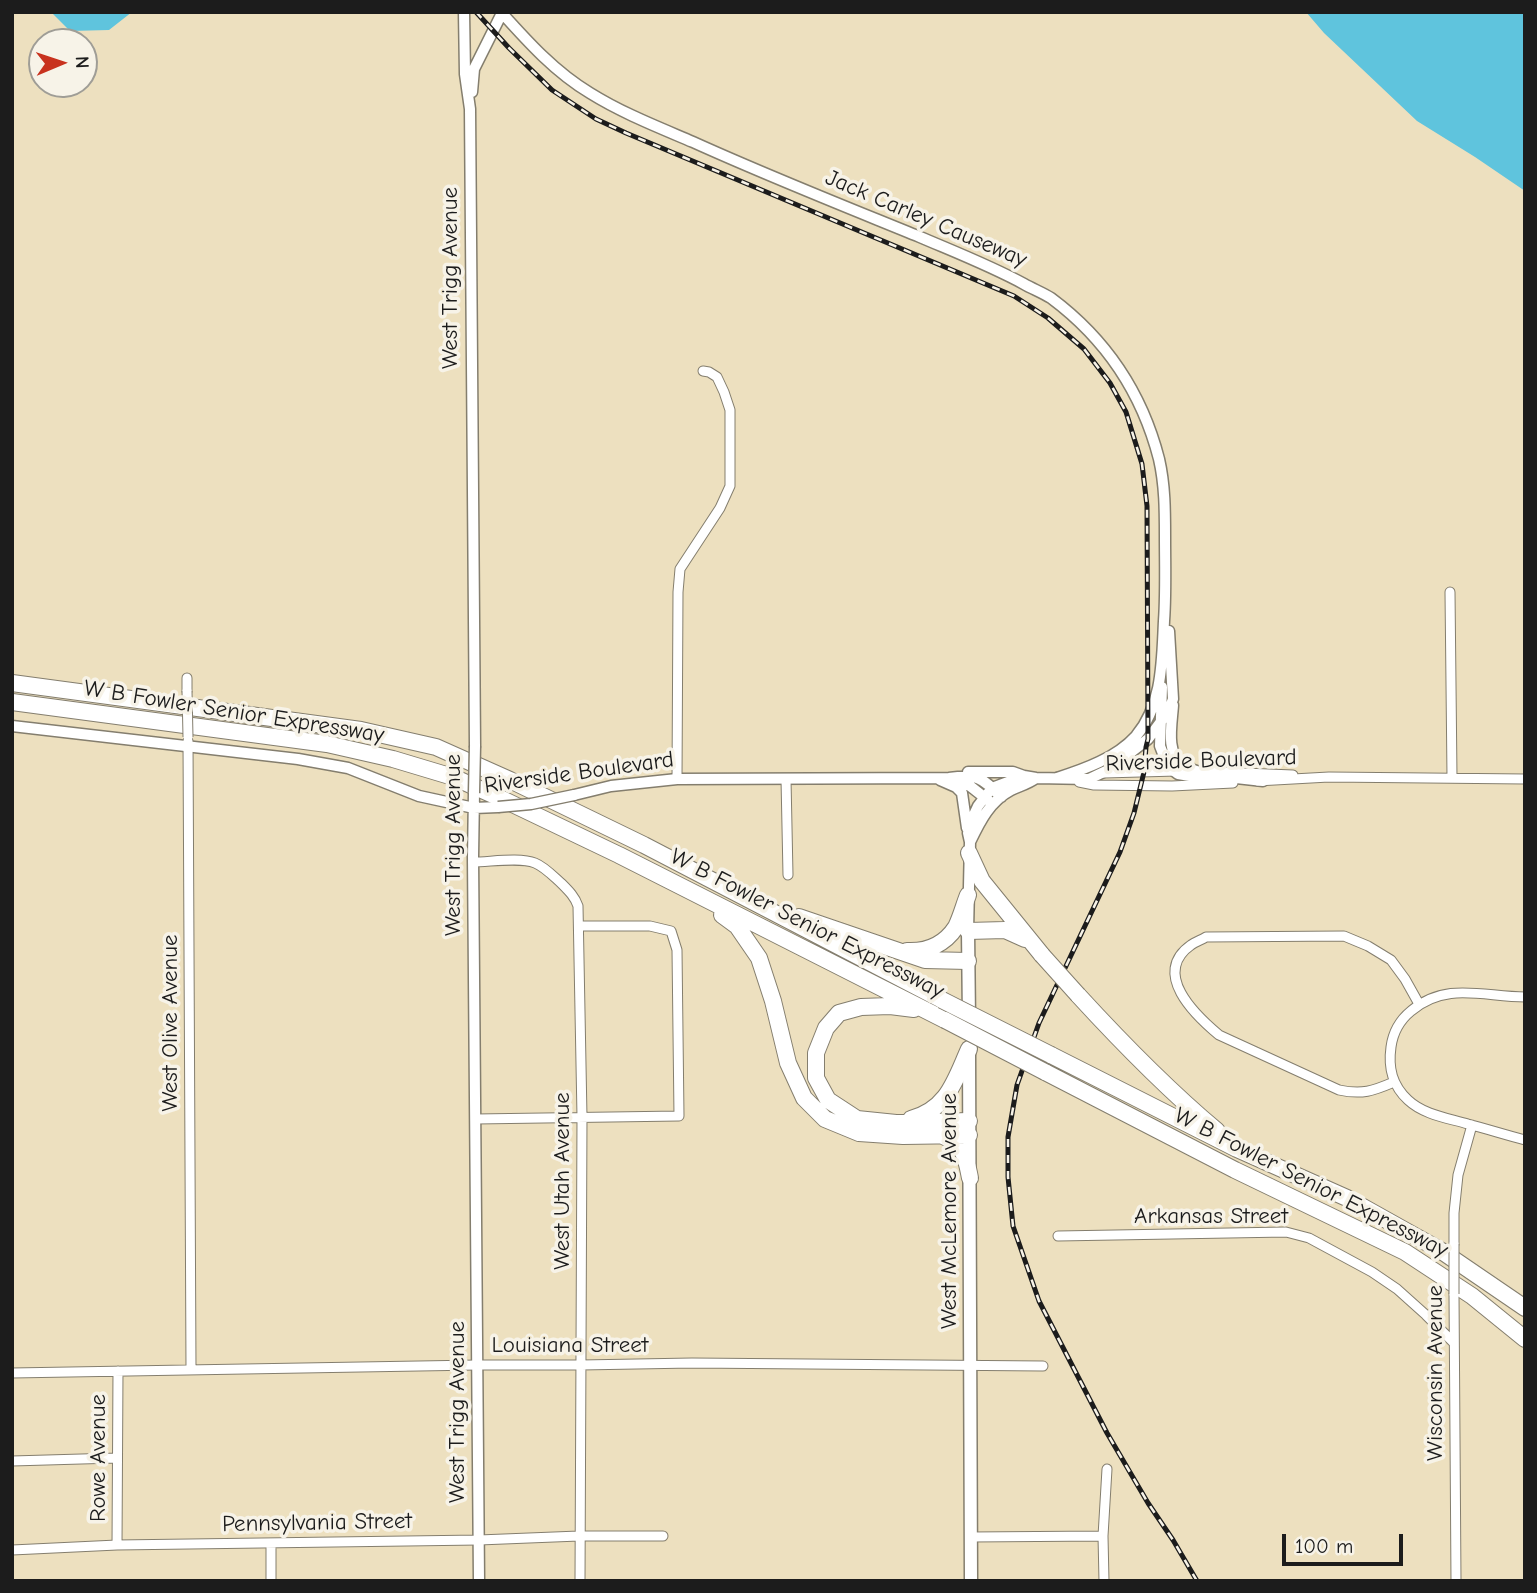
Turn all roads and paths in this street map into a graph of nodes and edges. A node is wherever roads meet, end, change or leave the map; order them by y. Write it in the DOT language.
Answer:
graph roads {
  1 [pos="464,12"];
  2 [pos="502,13"];
  3 [pos="470,109"];
  4 [pos="703,371"];
  5 [pos="1450,592"];
  6 [pos="1166,593"];
  7 [pos="1161,673"];
  8 [pos="187,678"];
  9 [pos="12,682"];
  10 [pos="1173,699"];
  11 [pos="12,702"];
  12 [pos="1161,721"];
  13 [pos="12,726"];
  14 [pos="188,741"];
  15 [pos="1174,771"];
  16 [pos="1076,772"];
  17 [pos="1199,772"];
  18 [pos="1103,773"];
  19 [pos="1024,775"];
  20 [pos="1329,777"];
  21 [pos="1452,777"];
  22 [pos="935,778"];
  23 [pos="1036,778"];
  24 [pos="1058,778"];
  25 [pos="677,779"];
  26 [pos="786,779"];
  27 [pos="1525,779"];
  28 [pos="1263,781"];
  29 [pos="993,797"];
  30 [pos="474,807"];
  31 [pos="969,843"];
  32 [pos="473,862"];
  33 [pos="788,875"];
  34 [pos="699,895"];
  35 [pos="968,895"];
  36 [pos="749,900"];
  37 [pos="579,926"];
  38 [pos="968,931"];
  39 [pos="1030,942"];
  40 [pos="896,950"];
  41 [pos="968,961"];
  42 [pos="1525,997"];
  43 [pos="1419,1004"];
  44 [pos="926,1011"];
  45 [pos="969,1049"];
  46 [pos="1394,1082"];
  47 [pos="582,1117"];
  48 [pos="476,1119"];
  49 [pos="896,1123"];
  50 [pos="1472,1125"];
  51 [pos="969,1128"];
  52 [pos="941,1135"];
  53 [pos="1525,1140"];
  54 [pos="1237,1149"];
  55 [pos="970,1178"];
  56 [pos="1058,1236"];
  57 [pos="1525,1308"];
  58 [pos="1525,1339"];
  59 [pos="1454,1343"];
  60 [pos="477,1365"];
  61 [pos="581,1365"];
  62 [pos="971,1365"];
  63 [pos="1043,1366"];
  64 [pos="191,1369"];
  65 [pos="118,1371"];
  66 [pos="12,1373"];
  67 [pos="116,1458"];
  68 [pos="12,1461"];
  69 [pos="1107,1469"];
  70 [pos="579,1536"];
  71 [pos="663,1536"];
  72 [pos="1103,1536"];
  73 [pos="971,1538"];
  74 [pos="479,1540"];
  75 [pos="271,1543"];
  76 [pos="117,1545"];
  77 [pos="12,1550"];
  78 [pos="271,1581"];
  79 [pos="479,1581"];
  80 [pos="580,1581"];
  81 [pos="971,1581"];
  82 [pos="1104,1581"];
  83 [pos="1456,1581"];
  1 -- 3 [label="street"];
  2 -- 3 [label="street"];
  2 -- 6 [label="street, Jack Carley Causeway"];
  3 -- 30 [label="street, West Trigg Avenue, bridge"];
  4 -- 25 [label="street"];
  5 -- 21 [label="street"];
  6 -- 7 [label="street, Jack Carley Causeway"];
  6 -- 10 [label="street, Jack Carley Causeway"];
  7 -- 12 [label="street"];
  7 -- 16 [label="street, Jack Carley Causeway"];
  8 -- 14 [label="street, West Olive Avenue, bridge"];
  9 -- 36 [label="highway, W B Fowler Senior Expressway"];
  10 -- 12 [label="street"];
  10 -- 17 [label="street, Jack Carley Causeway"];
  11 -- 34 [label="highway, W B Fowler Senior Expressway"];
  12 -- 15 [label="street"];
  12 -- 18 [label="street"];
  13 -- 14 [label="street, Riverside Boulevard"];
  14 -- 30 [label="street, Riverside Boulevard"];
  14 -- 64 [label="street, West Olive Avenue"];
  15 -- 17 [label="street, Riverside Boulevard"];
  15 -- 18 [label="street, Riverside Boulevard"];
  15 -- 28 [label="street"];
  16 -- 18 [label="street, Riverside Boulevard"];
  16 -- 24 [label="street, Jack Carley Causeway"];
  17 -- 20 [label="street, Riverside Boulevard"];
  18 -- 24 [label="street"];
  19 -- 22 [label="street, Riverside Boulevard"];
  19 -- 23 [label="street, Riverside Boulevard"];
  19 -- 29 [label="street"];
  20 -- 21 [label="street, Riverside Boulevard"];
  20 -- 28 [label="street, Riverside Boulevard"];
  21 -- 27 [label="street, Riverside Boulevard"];
  22 -- 26 [label="street, Riverside Boulevard"];
  22 -- 29 [label="street, Riverside Boulevard"];
  22 -- 31 [label="street"];
  23 -- 24 [label="street, Riverside Boulevard"];
  23 -- 29 [label="street"];
  24 -- 28 [label="street, Riverside Boulevard"];
  25 -- 26 [label="street, Riverside Boulevard"];
  25 -- 30 [label="street, Riverside Boulevard, bridge"];
  26 -- 33 [label="street"];
  29 -- 31 [label="street, West McLemore Avenue"];
  30 -- 32 [label="street, West Trigg Avenue"];
  31 -- 35 [label="street, West McLemore Avenue"];
  31 -- 39 [label="highway"];
  32 -- 37 [label="street, West Utah Avenue"];
  32 -- 48 [label="street, West Trigg Avenue"];
  34 -- 44 [label="highway, W B Fowler Senior Expressway"];
  34 -- 52 [label="highway"];
  35 -- 38 [label="street, West McLemore Avenue"];
  35 -- 40 [label="highway"];
  36 -- 40 [label="highway"];
  36 -- 54 [label="highway, W B Fowler Senior Expressway, bridge"];
  37 -- 47 [label="street, West Utah Avenue"];
  37 -- 47 [label="street"];
  38 -- 39 [label="highway"];
  38 -- 41 [label="main road, West McLemore Avenue"];
  39 -- 54 [label="highway, bridge"];
  40 -- 41 [label="highway"];
  41 -- 45 [label="main road, West McLemore Avenue"];
  42 -- 43 [label="street"];
  43 -- 46 [label="street"];
  43 -- 46 [label="street"];
  44 -- 49 [label="highway"];
  44 -- 58 [label="highway, W B Fowler Senior Expressway, bridge"];
  45 -- 49 [label="highway"];
  45 -- 51 [label="main road, West McLemore Avenue"];
  46 -- 50 [label="street"];
  47 -- 48 [label="street"];
  47 -- 61 [label="street, West Utah Avenue"];
  48 -- 60 [label="street, West Trigg Avenue"];
  49 -- 51 [label="highway"];
  50 -- 53 [label="street"];
  50 -- 59 [label="street, Wisconsin Avenue, bridge"];
  51 -- 52 [label="highway"];
  51 -- 55 [label="main road, West McLemore Avenue"];
  52 -- 55 [label="highway"];
  54 -- 57 [label="highway, W B Fowler Senior Expressway"];
  55 -- 62 [label="main road, West McLemore Avenue"];
  56 -- 59 [label="street, Arkansas Street"];
  59 -- 83 [label="street, Wisconsin Avenue"];
  60 -- 61 [label="street, Louisiana Street"];
  60 -- 64 [label="street, Louisiana Street"];
  60 -- 74 [label="street, West Trigg Avenue"];
  61 -- 62 [label="street, Louisiana Street"];
  61 -- 70 [label="street, West Utah Avenue"];
  62 -- 63 [label="street, Louisiana Street"];
  62 -- 73 [label="main road, West McLemore Avenue"];
  64 -- 65 [label="street, Louisiana Street"];
  65 -- 66 [label="street, Louisiana Street"];
  65 -- 67 [label="street, Rowe Avenue"];
  67 -- 68 [label="street"];
  67 -- 76 [label="street, Rowe Avenue"];
  69 -- 72 [label="street"];
  70 -- 71 [label="street, Pennsylvania Street"];
  70 -- 74 [label="street, Pennsylvania Street"];
  70 -- 80 [label="street, West Utah Avenue"];
  72 -- 73 [label="street"];
  72 -- 82 [label="street"];
  73 -- 81 [label="main road, West McLemore Avenue"];
  74 -- 75 [label="street, Pennsylvania Street"];
  74 -- 79 [label="street, West Trigg Avenue"];
  75 -- 76 [label="street, Pennsylvania Street"];
  75 -- 78 [label="street"];
  76 -- 77 [label="street, Pennsylvania Street"];
}
